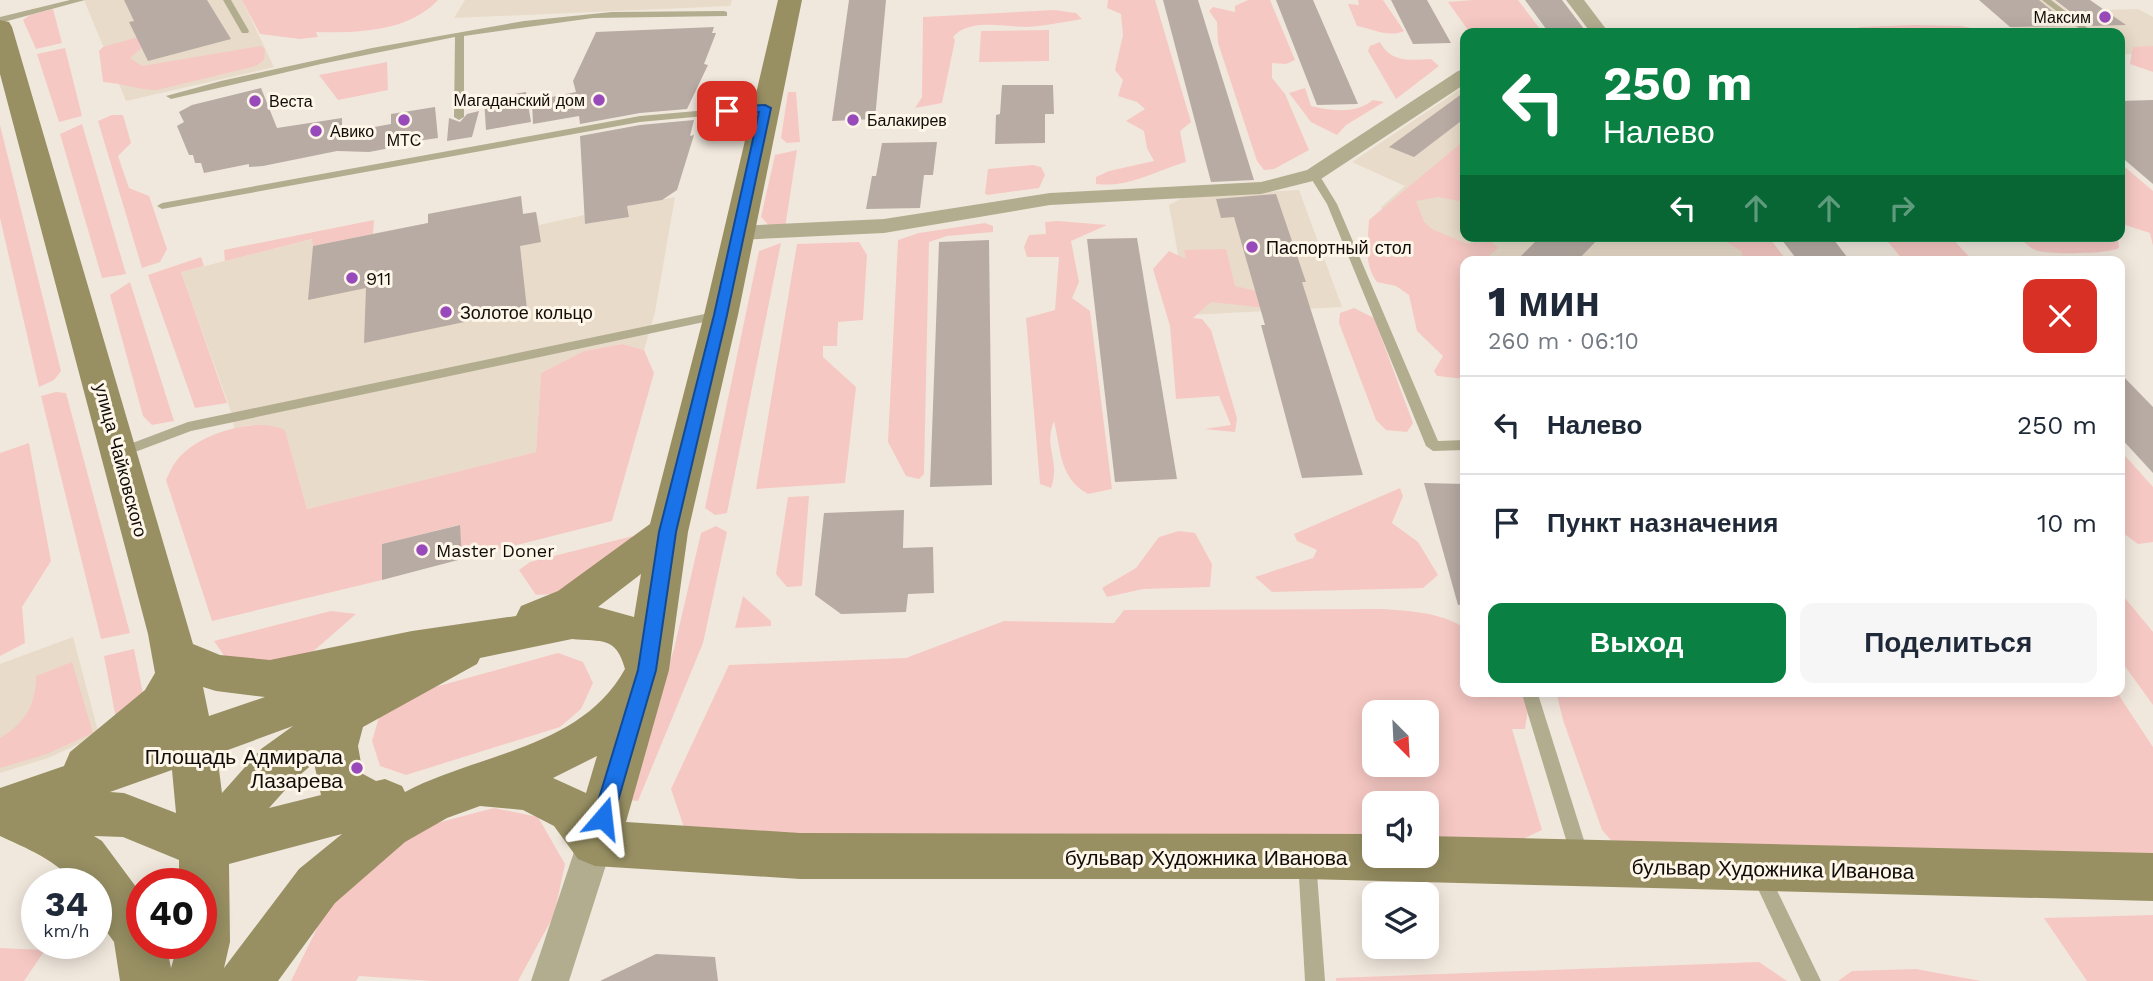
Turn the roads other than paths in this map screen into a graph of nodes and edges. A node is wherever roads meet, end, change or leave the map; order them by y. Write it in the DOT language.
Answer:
graph roads {
  1 [pos="81,0"];
  2 [pos="227,0"];
  3 [pos="790,0"];
  4 [pos="1575,0"];
  5 [pos="2046,0"];
  6 [pos="724,14"];
  7 [pos="0,20"];
  8 [pos="0,27"];
  9 [pos="1596,28"];
  10 [pos="2083,28"];
  11 [pos="245,31"];
  12 [pos="460,35"];
  13 [pos="1460,78"];
  14 [pos="171,96"];
  15 [pos="765,108"];
  16 [pos="459,117"];
  17 [pos="459,139"];
  18 [pos="460,152"];
  19 [pos="1314,175"];
  20 [pos="162,206"];
  21 [pos="737,233"];
  22 [pos="720,315"];
  23 [pos="1460,445"];
  24 [pos="117,453"];
  25 [pos="668,532"];
  26 [pos="479,642"];
  27 [pos="174,665"];
  28 [pos="647,670"];
  29 [pos="1531,697"];
  30 [pos="343,715"];
  31 [pos="192,741"];
  32 [pos="471,787"];
  33 [pos="249,794"];
  34 [pos="373,804"];
  35 [pos="0,811"];
  36 [pos="596,843"];
  37 [pos="204,847"];
  38 [pos="1306,856"];
  39 [pos="1582,864"];
  40 [pos="1757,868"];
  41 [pos="2153,877"];
  42 [pos="147,981"];
  43 [pos="194,981"];
  44 [pos="245,981"];
  45 [pos="550,981"];
  46 [pos="1315,981"];
  47 [pos="1811,981"];
  1 -- 7 [label="lane"];
  2 -- 11 [label="lane"];
  3 -- 15 [label="street"];
  4 -- 9 [label="street"];
  5 -- 10 [label="lane"];
  6 -- 12 [label="lane"];
  8 -- 24 [label="street, улица Чайковского"];
  12 -- 14 [label="lane"];
  12 -- 16 [label="lane"];
  13 -- 19 [label="street"];
  15 -- 18 [label="lane"];
  15 -- 21 [label="street"];
  17 -- 18 [label="lane"];
  18 -- 20 [label="lane"];
  19 -- 21 [label="street"];
  19 -- 23 [label="lane"];
  21 -- 22 [label="street"];
  22 -- 24 [label="lane"];
  22 -- 25 [label="street"];
  24 -- 27 [label="street, улица Чайковского"];
  25 -- 26 [label="street"];
  25 -- 28 [label="street"];
  26 -- 27 [label="street"];
  26 -- 28 [label="street"];
  26 -- 30 [label="street"];
  26 -- 31 [label="street"];
  27 -- 31 [label="street, улица Чайковского"];
  27 -- 35 [label="street"];
  28 -- 32 [label="street"];
  28 -- 36 [label="street"];
  29 -- 39 [label="lane"];
  30 -- 33 [label="street"];
  30 -- 34 [label="street"];
  31 -- 33 [label="street"];
  31 -- 35 [label="street"];
  31 -- 37 [label="street, улица Чайковского"];
  32 -- 34 [label="street"];
  32 -- 36 [label="street"];
  32 -- 44 [label="street"];
  33 -- 34 [label="street"];
  33 -- 37 [label="street"];
  34 -- 37 [label="street"];
  35 -- 37 [label="street"];
  35 -- 42 [label="street"];
  36 -- 38 [label="street, бульвар Художника Иванова"];
  36 -- 45 [label="street"];
  37 -- 43 [label="street, улица Чайковского"];
  38 -- 39 [label="street, бульвар Художника Иванова"];
  38 -- 46 [label="lane"];
  39 -- 40 [label="street, бульвар Художника Иванова"];
  40 -- 41 [label="street, бульвар Художника Иванова"];
  40 -- 47 [label="lane"];
}
